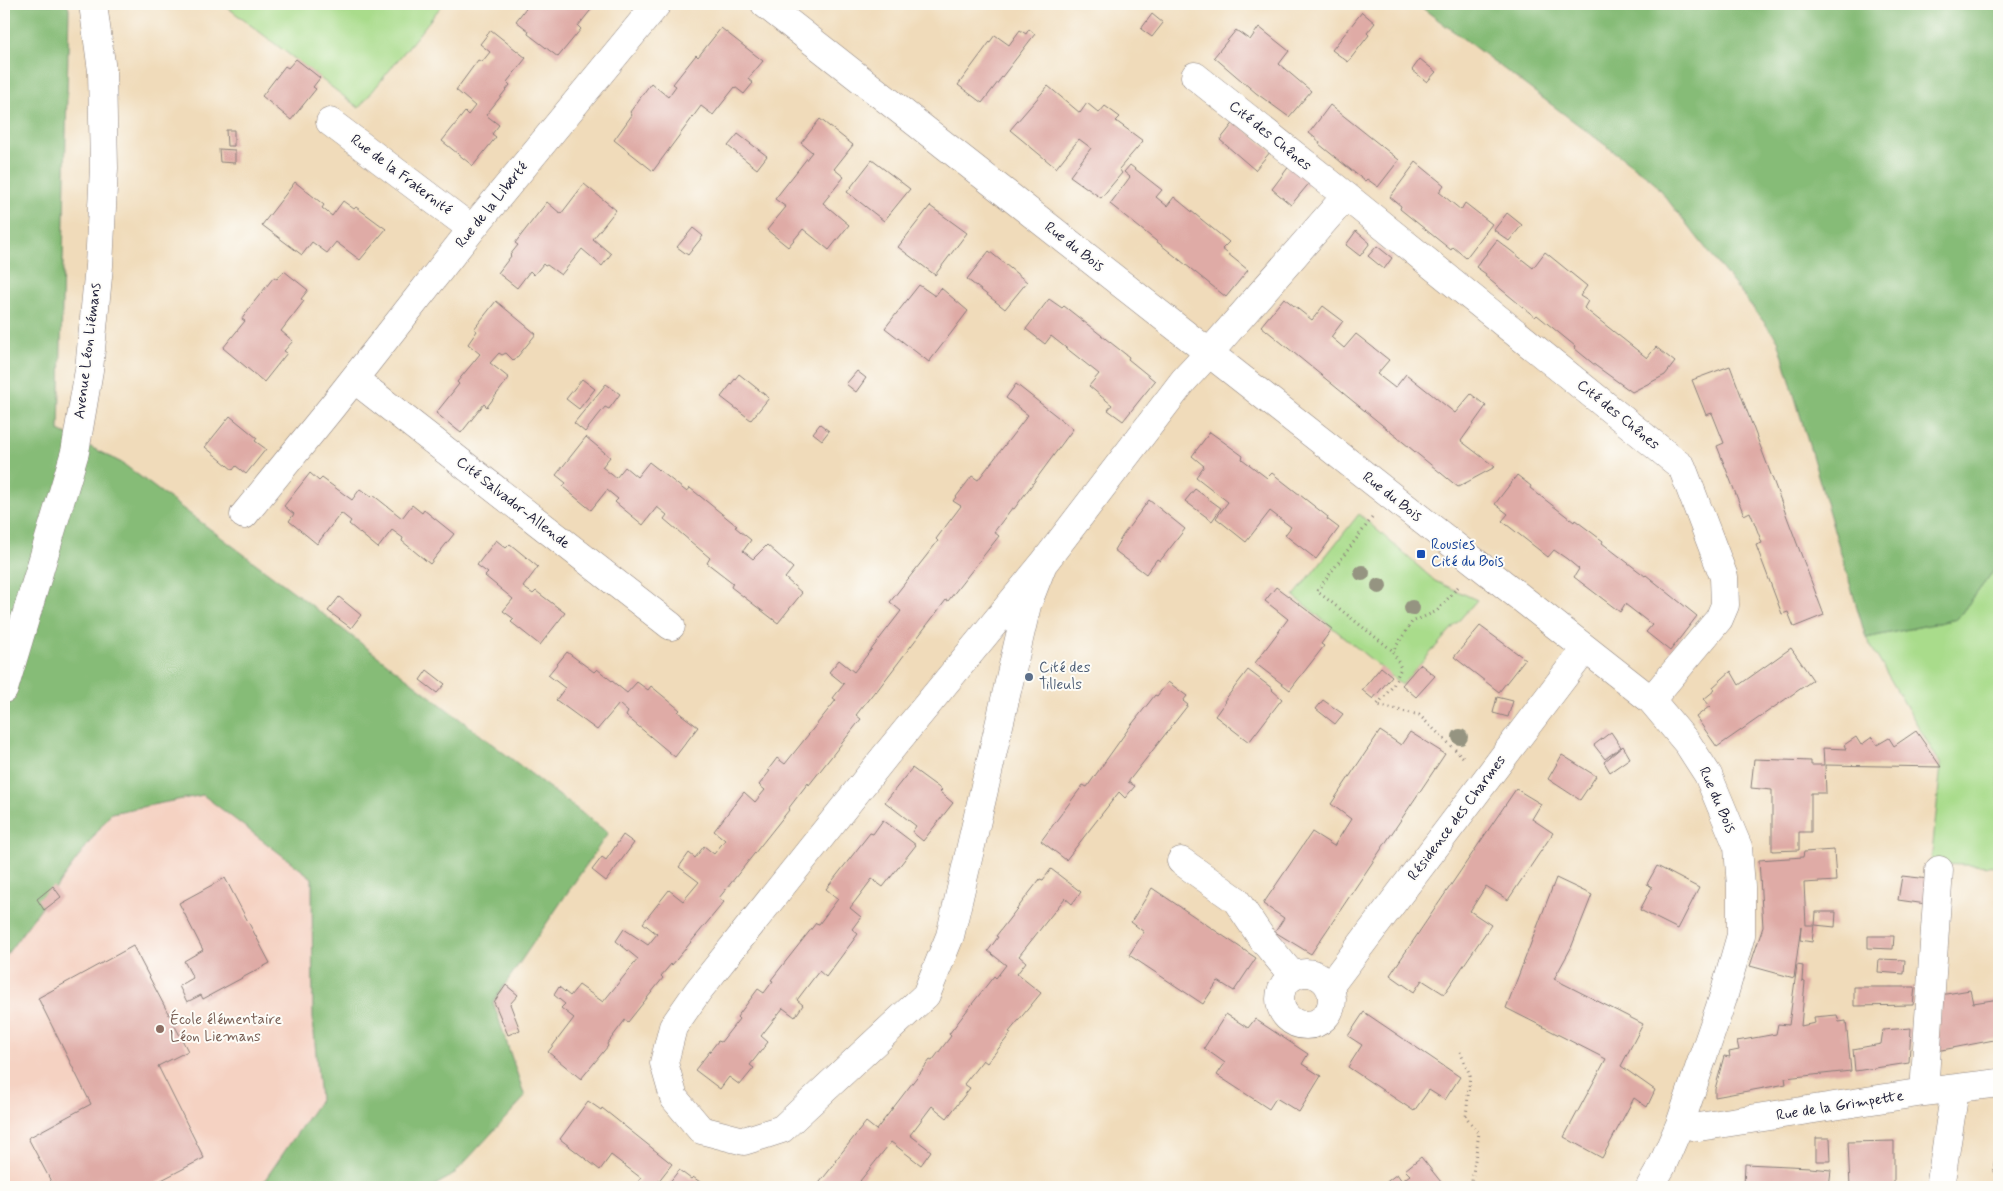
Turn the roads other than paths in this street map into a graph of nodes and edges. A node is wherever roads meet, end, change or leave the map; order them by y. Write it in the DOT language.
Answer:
graph roads {
  1 [pos="93,4"];
  2 [pos="657,4"];
  3 [pos="765,4"];
  4 [pos="1195,76"];
  5 [pos="330,122"];
  6 [pos="1346,196"];
  7 [pos="472,229"];
  8 [pos="1210,353"];
  9 [pos="354,379"];
  10 [pos="244,515"];
  11 [pos="1043,564"];
  12 [pos="671,626"];
  13 [pos="1585,649"];
  14 [pos="4,689"];
  15 [pos="1651,700"];
  16 [pos="1181,861"];
  17 [pos="1939,870"];
  18 [pos="1293,976"];
  19 [pos="1329,987"];
  20 [pos="1999,1083"];
  21 [pos="1955,1090"];
  22 [pos="1924,1092"];
  23 [pos="1680,1124"];
  24 [pos="1650,1187"];
  25 [pos="1940,1187"];
  1 -- 14 [label="street, Avenue Léon Liémans"];
  2 -- 7 [label="street, Rue de la Liberté"];
  3 -- 8 [label="street, Rue du Bois"];
  4 -- 6 [label="street, Cité des Chênes"];
  5 -- 7 [label="street, Rue de la Fraternité"];
  6 -- 8 [label="street"];
  6 -- 15 [label="street, Cité des Chênes"];
  7 -- 9 [label="street, Rue de la Liberté"];
  8 -- 11 [label="street"];
  8 -- 13 [label="street, Rue du Bois"];
  9 -- 10 [label="street, Rue de la Liberté"];
  9 -- 12 [label="street, Cité Salvador-Allende"];
  11 -- 11 [label="street"];
  13 -- 15 [label="street, Rue du Bois"];
  13 -- 19 [label="street, Résidence des Charmes"];
  15 -- 23 [label="street, Rue du Bois"];
  16 -- 18 [label="street"];
  17 -- 22 [label="street"];
  18 -- 19 [label="street"];
  18 -- 19 [label="street"];
  20 -- 21 [label="street, Rue de la Grimpette"];
  21 -- 22 [label="street, Rue de la Grimpette"];
  21 -- 25 [label="street"];
  22 -- 23 [label="street, Rue de la Grimpette"];
  23 -- 24 [label="street, Rue du Bois"];
}
